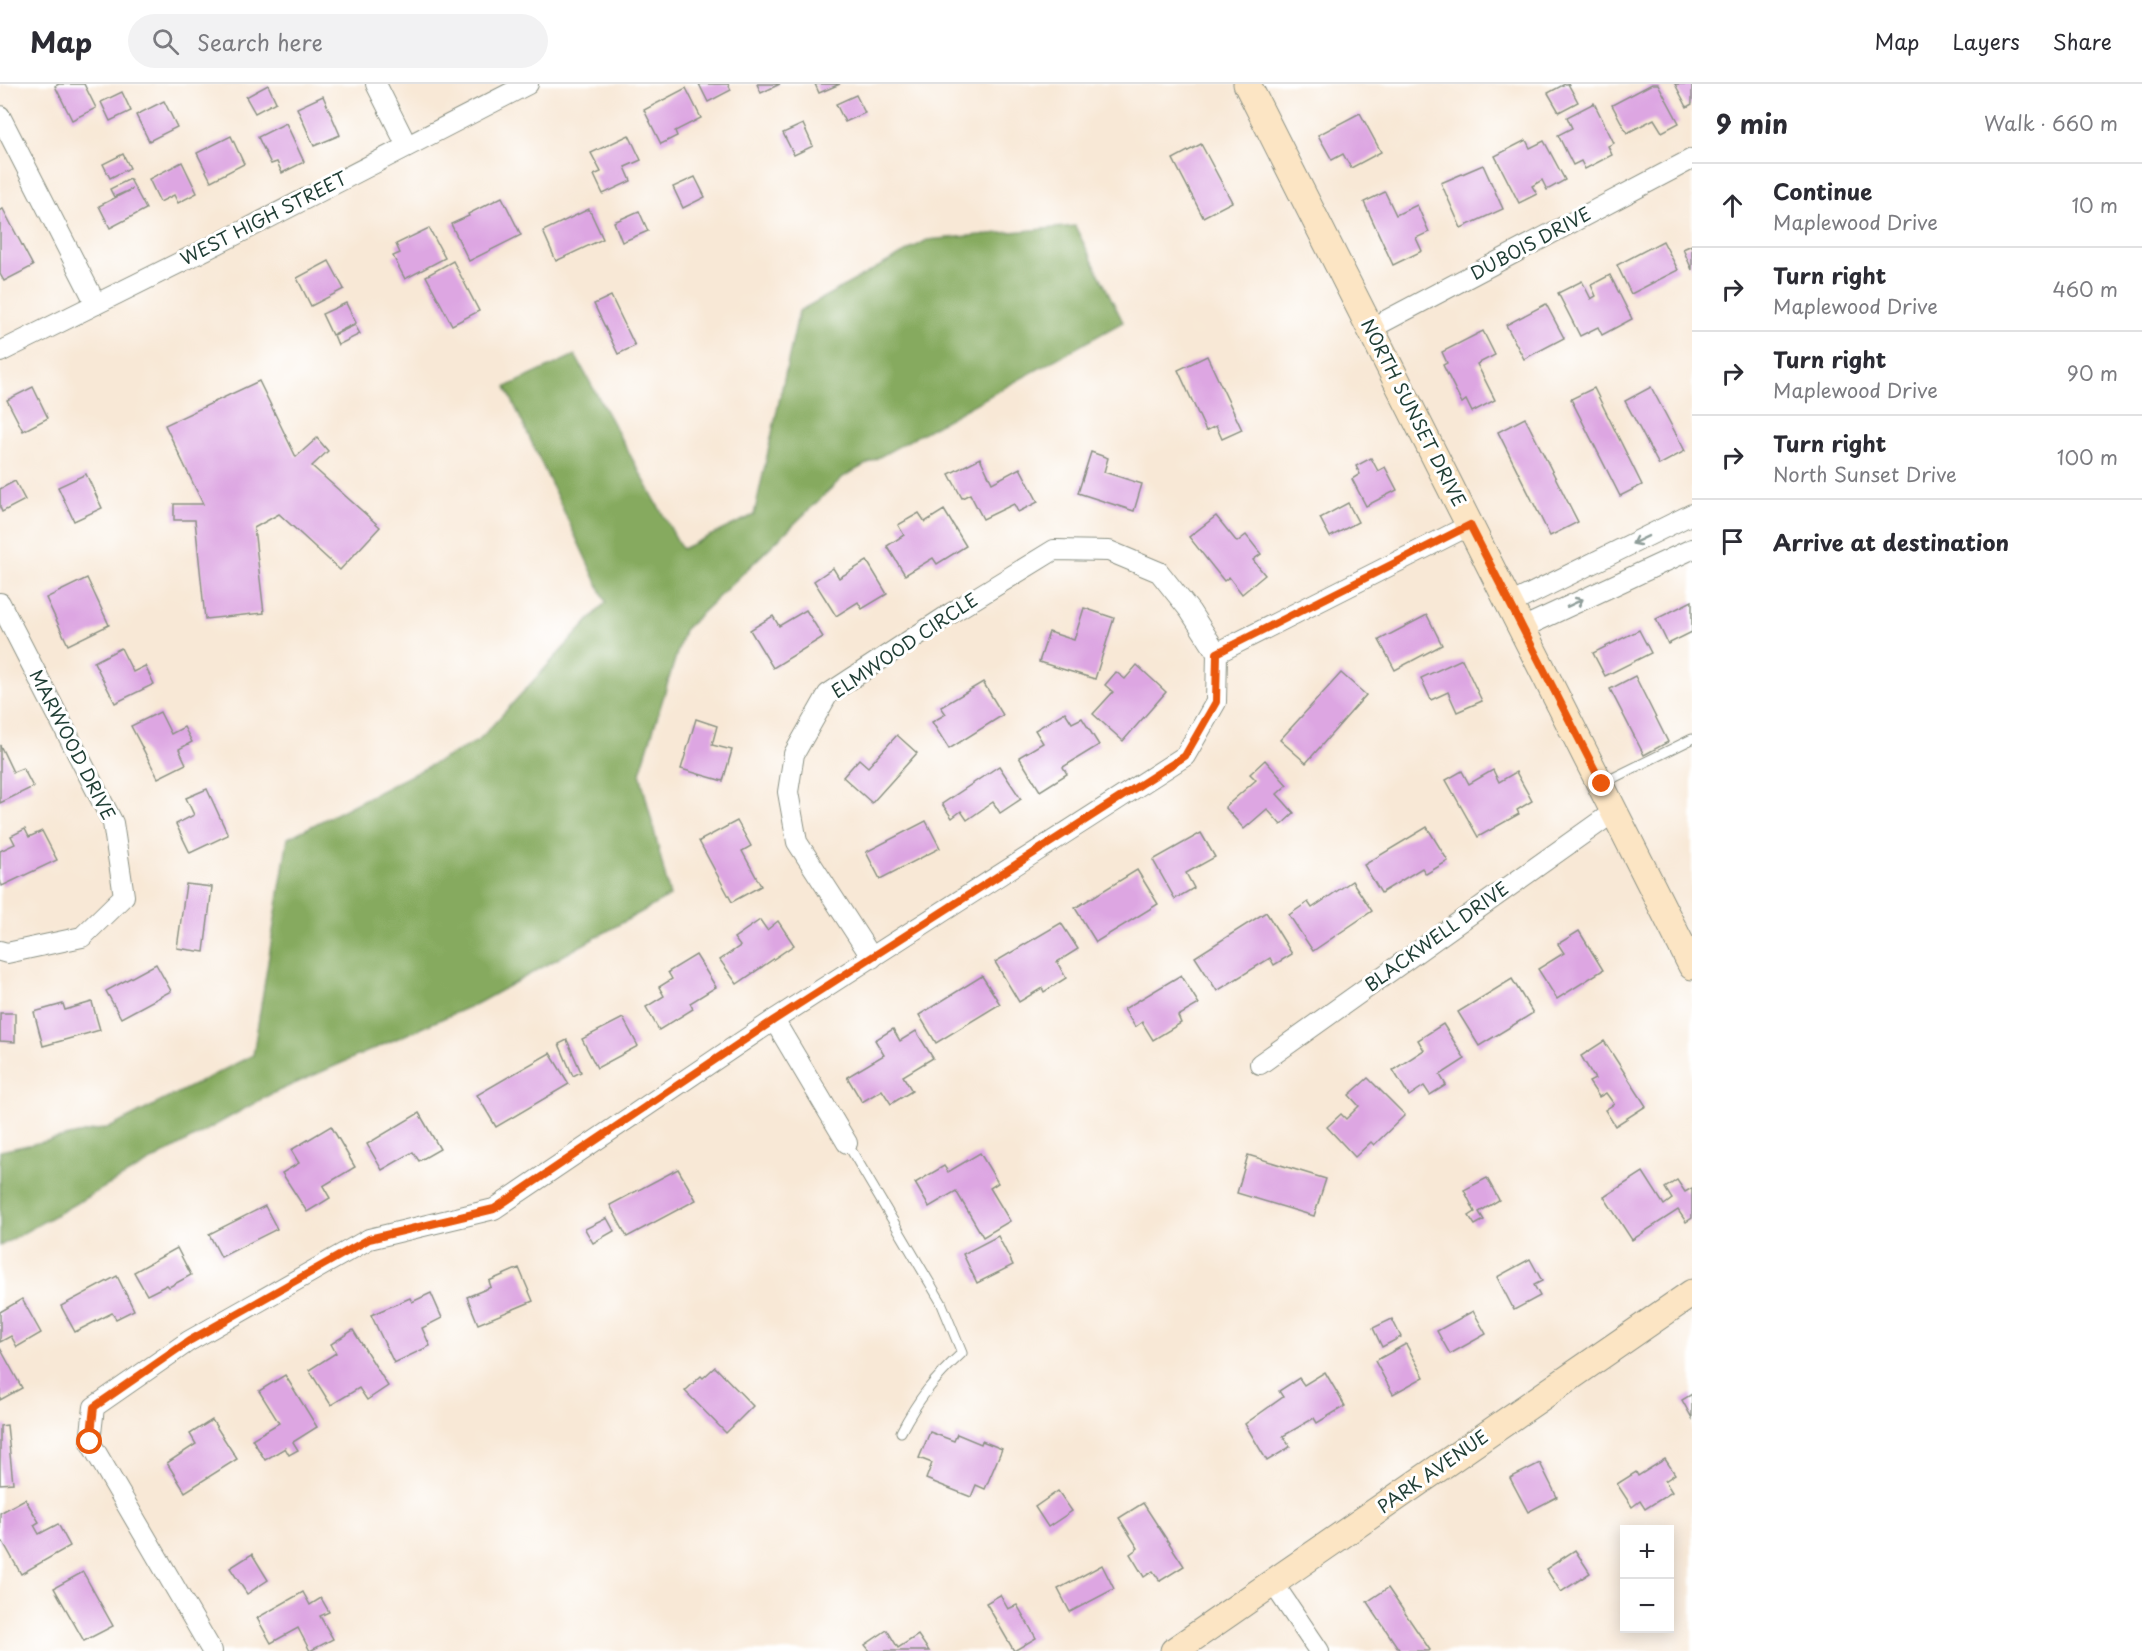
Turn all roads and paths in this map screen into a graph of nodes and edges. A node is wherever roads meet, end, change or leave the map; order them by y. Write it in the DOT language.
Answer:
graph roads {
  1 [pos="376,84"];
  2 [pos="528,84"];
  3 [pos="1247,84"];
  4 [pos="0,116"];
  5 [pos="407,146"];
  6 [pos="1692,159"];
  7 [pos="96,304"];
  8 [pos="1370,329"];
  9 [pos="0,352"];
  10 [pos="1692,514"];
  11 [pos="1470,525"];
  12 [pos="1692,549"];
  13 [pos="0,603"];
  14 [pos="1510,604"];
  15 [pos="1522,628"];
  16 [pos="1217,653"];
  17 [pos="1692,739"];
  18 [pos="1602,784"];
  19 [pos="1615,811"];
  20 [pos="0,951"];
  21 [pos="872,958"];
  22 [pos="1690,959"];
  23 [pos="774,1020"];
  24 [pos="1260,1064"];
  25 [pos="847,1143"];
  26 [pos="1692,1293"];
  27 [pos="901,1432"];
  28 [pos="1273,1582"];
  29 [pos="212,1651"];
  30 [pos="1173,1651"];
  31 [pos="1319,1651"];
  1 -- 5 [label="street"];
  2 -- 5 [label="street, WEST HIGH STREET"];
  3 -- 8 [label="main road, NORTH SUNSET DRIVE"];
  4 -- 7 [label="street"];
  5 -- 7 [label="street, WEST HIGH STREET"];
  6 -- 8 [label="street, DUBOIS DRIVE"];
  7 -- 9 [label="street, WEST HIGH STREET"];
  8 -- 11 [label="main road, NORTH SUNSET DRIVE"];
  10 -- 14 [label="street, one-way"];
  11 -- 14 [label="main road, NORTH SUNSET DRIVE"];
  11 -- 16 [label="street"];
  15 -- 12 [label="street, one-way"];
  13 -- 20 [label="street, MARWOOD DRIVE"];
  14 -- 15 [label="main road, NORTH SUNSET DRIVE"];
  15 -- 18 [label="main road, NORTH SUNSET DRIVE"];
  16 -- 21 [label="street"];
  16 -- 21 [label="street, ELMWOOD CIRCLE"];
  17 -- 18 [label="lane"];
  18 -- 19 [label="main road, NORTH SUNSET DRIVE"];
  19 -- 22 [label="main road, NORTH SUNSET DRIVE"];
  19 -- 24 [label="street, BLACKWELL DRIVE"];
  21 -- 23 [label="street"];
  23 -- 25 [label="street"];
  23 -- 29 [label="street"];
  25 -- 27 [label="lane"];
  26 -- 28 [label="main road, PARK AVENUE"];
  28 -- 30 [label="main road, PARK AVENUE"];
  28 -- 31 [label="street"];
}
